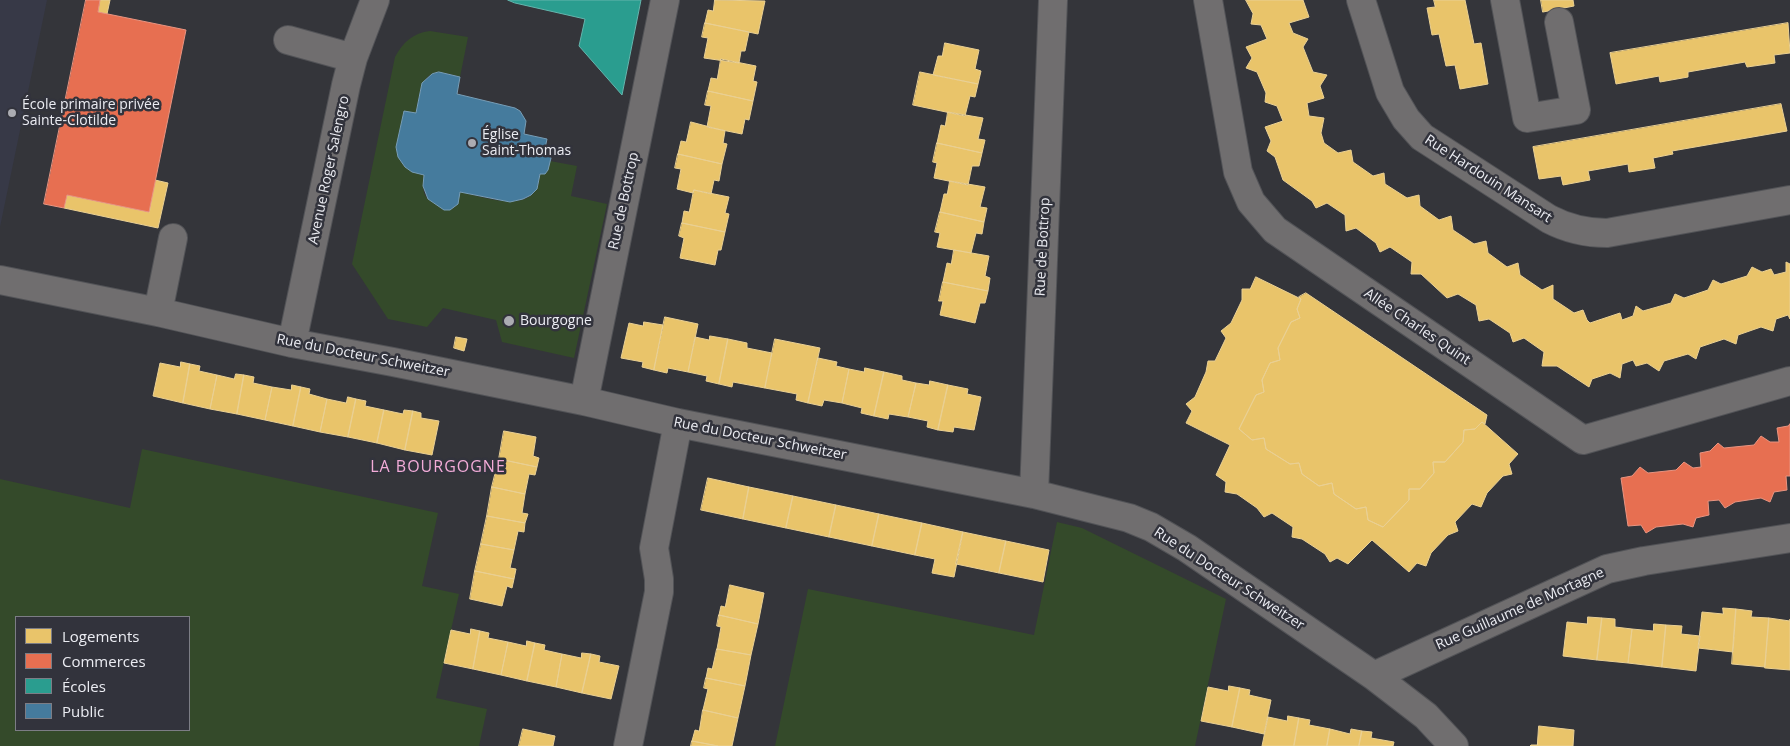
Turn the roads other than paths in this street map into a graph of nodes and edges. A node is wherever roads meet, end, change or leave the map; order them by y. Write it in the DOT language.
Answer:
graph roads {
  1 [pos="375,0"];
  2 [pos="665,0"];
  3 [pos="1053,0"];
  4 [pos="1208,0"];
  5 [pos="1361,0"];
  6 [pos="1505,0"];
  7 [pos="1559,22"];
  8 [pos="288,40"];
  9 [pos="353,58"];
  10 [pos="1790,200"];
  11 [pos="173,238"];
  12 [pos="0,280"];
  13 [pos="158,312"];
  14 [pos="292,343"];
  15 [pos="1790,381"];
  16 [pos="584,401"];
  17 [pos="678,423"];
  18 [pos="1034,494"];
  19 [pos="1790,538"];
  20 [pos="1374,676"];
  21 [pos="628,746"];
  22 [pos="1454,746"];
  1 -- 9 [label="street, Avenue Roger Salengro"];
  2 -- 16 [label="street, Rue de Bottrop"];
  3 -- 18 [label="street, Rue de Bottrop"];
  4 -- 15 [label="street, Allée Charles Quint"];
  5 -- 10 [label="street, Rue Hardouin Mansart"];
  6 -- 7 [label="street"];
  8 -- 9 [label="street"];
  9 -- 14 [label="street, Avenue Roger Salengro"];
  11 -- 13 [label="street"];
  12 -- 13 [label="street, Rue du Docteur Schweitzer"];
  13 -- 14 [label="street, Rue du Docteur Schweitzer"];
  14 -- 16 [label="street, Rue du Docteur Schweitzer"];
  16 -- 17 [label="street, Rue du Docteur Schweitzer"];
  17 -- 18 [label="street, Rue du Docteur Schweitzer"];
  17 -- 21 [label="street"];
  18 -- 20 [label="street, Rue du Docteur Schweitzer"];
  19 -- 20 [label="street, Rue Guillaume de Mortagne"];
  20 -- 22 [label="street, Rue du Docteur Schweitzer"];
}
